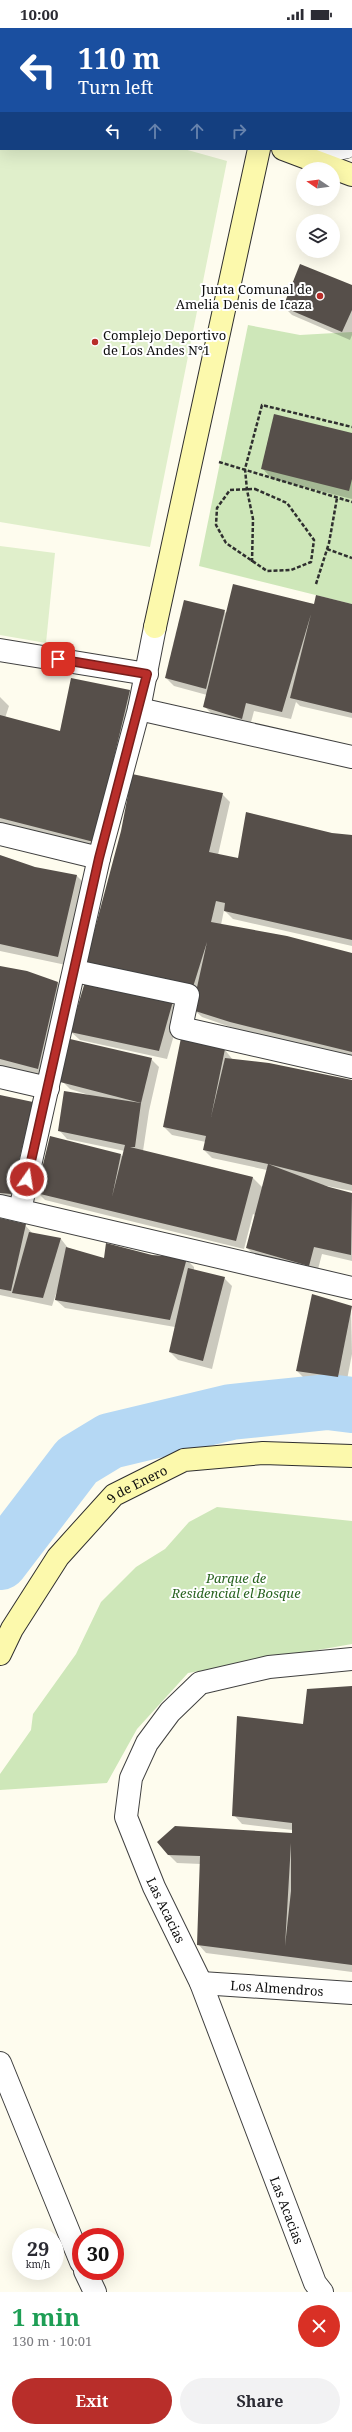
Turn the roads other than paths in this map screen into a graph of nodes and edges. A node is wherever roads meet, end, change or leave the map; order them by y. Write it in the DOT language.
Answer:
graph roads {
  1 [pos="259,150"];
  2 [pos="286,150"];
  3 [pos="341,150"];
  4 [pos="304,157"];
  5 [pos="352,175"];
  6 [pos="0,650"];
  7 [pos="147,674"];
  8 [pos="139,709"];
  9 [pos="352,757"];
  10 [pos="0,834"];
  11 [pos="99,858"];
  12 [pos="75,971"];
  13 [pos="352,1067"];
  14 [pos="0,1077"];
  15 [pos="48,1088"];
  16 [pos="10,1208"];
  17 [pos="352,1288"];
  18 [pos="352,1456"];
  19 [pos="0,1654"];
  20 [pos="352,1659"];
  21 [pos="201,1982"];
  22 [pos="352,1993"];
  23 [pos="0,2062"];
  24 [pos="72,2240"];
  25 [pos="89,2280"];
  26 [pos="95,2292"];
  27 [pos="322,2292"];
  1 -- 7 [label="street"];
  2 -- 4 [label="street"];
  3 -- 4 [label="lane"];
  4 -- 5 [label="street"];
  6 -- 7 [label="street"];
  7 -- 8 [label="street"];
  8 -- 9 [label="street"];
  8 -- 11 [label="street"];
  10 -- 11 [label="street"];
  11 -- 12 [label="street"];
  12 -- 13 [label="street"];
  12 -- 15 [label="street"];
  14 -- 15 [label="street"];
  15 -- 16 [label="street"];
  16 -- 17 [label="street"];
  18 -- 19 [label="street, 9 de Enero"];
  20 -- 21 [label="street, Las Acacias"];
  21 -- 22 [label="street, Los Almendros"];
  21 -- 27 [label="street, Las Acacias"];
  23 -- 24 [label="street"];
  25 -- 26 [label="street"];
}
